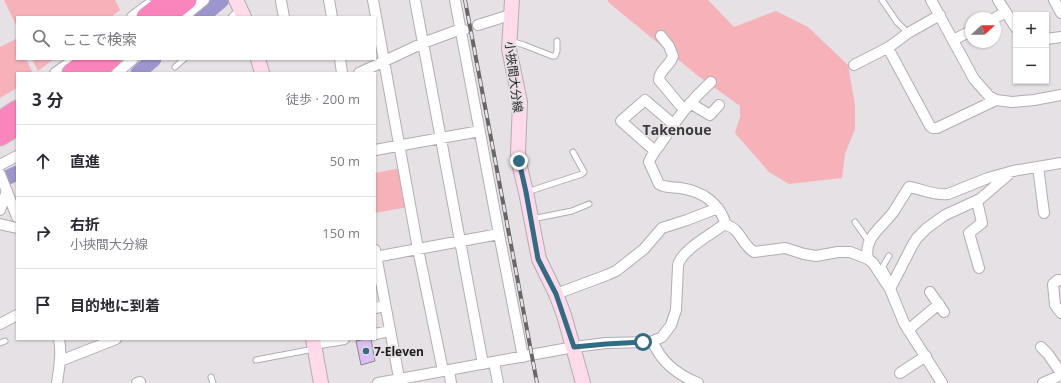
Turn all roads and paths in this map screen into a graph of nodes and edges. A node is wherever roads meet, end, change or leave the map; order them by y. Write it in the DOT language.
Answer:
graph roads {
  1 [pos="154,0"];
  2 [pos="168,0"];
  3 [pos="187,0"];
  4 [pos="204,0"];
  5 [pos="329,0"];
  6 [pos="374,0"];
  7 [pos="416,0"];
  8 [pos="455,0"];
  9 [pos="512,0"];
  10 [pos="882,0"];
  11 [pos="931,0"];
  12 [pos="998,0"];
  13 [pos="1054,0"];
  14 [pos="281,2"];
  15 [pos="1006,12"];
  16 [pos="1061,13"];
  17 [pos="510,15"];
  18 [pos="1001,15"];
  19 [pos="133,16"];
  20 [pos="147,16"];
  21 [pos="167,16"];
  22 [pos="184,16"];
  23 [pos="284,16"];
  24 [pos="332,16"];
  25 [pos="940,16"];
  26 [pos="1013,23"];
  27 [pos="478,25"];
  28 [pos="462,29"];
  29 [pos="908,33"];
  30 [pos="965,34"];
  31 [pos="661,36"];
  32 [pos="1061,37"];
  33 [pos="1049,39"];
  34 [pos="953,40"];
  35 [pos="509,41"];
  36 [pos="557,41"];
  37 [pos="423,43"];
  38 [pos="889,47"];
  39 [pos="74,60"];
  40 [pos="89,60"];
  41 [pos="110,60"];
  42 [pos="132,60"];
  43 [pos="183,60"];
  44 [pos="258,60"];
  45 [pos="340,60"];
  46 [pos="384,61"];
  47 [pos="854,65"];
  48 [pos="175,67"];
  49 [pos="56,72"];
  50 [pos="72,72"];
  51 [pos="93,72"];
  52 [pos="118,72"];
  53 [pos="262,72"];
  54 [pos="342,72"];
  55 [pos="361,72"];
  56 [pos="711,82"];
  57 [pos="1061,95"];
  58 [pos="996,100"];
  59 [pos="719,105"];
  60 [pos="687,106"];
  61 [pos="16,111"];
  62 [pos="0,121"];
  63 [pos="673,124"];
  64 [pos="16,127"];
  65 [pos="480,131"];
  66 [pos="0,136"];
  67 [pos="441,138"];
  68 [pos="400,145"];
  69 [pos="376,150"];
  70 [pos="655,151"];
  71 [pos="573,152"];
  72 [pos="16,157"];
  73 [pos="1061,164"];
  74 [pos="0,165"];
  75 [pos="1038,166"];
  76 [pos="1013,171"];
  77 [pos="0,174"];
  78 [pos="7,191"];
  79 [pos="526,192"];
  80 [pos="977,201"];
  81 [pos="589,204"];
  82 [pos="718,208"];
  83 [pos="0,210"];
  84 [pos="1044,213"];
  85 [pos="16,214"];
  86 [pos="531,219"];
  87 [pos="855,222"];
  88 [pos="0,224"];
  89 [pos="726,225"];
  90 [pos="16,228"];
  91 [pos="499,234"];
  92 [pos="460,241"];
  93 [pos="869,242"];
  94 [pos="418,249"];
  95 [pos="376,254"];
  96 [pos="889,256"];
  97 [pos="868,259"];
  98 [pos="376,265"];
  99 [pos="979,268"];
  100 [pos="1061,280"];
  101 [pos="891,287"];
  102 [pos="930,292"];
  103 [pos="556,294"];
  104 [pos="380,307"];
  105 [pos="1061,313"];
  106 [pos="16,316"];
  107 [pos="0,324"];
  108 [pos="908,330"];
  109 [pos="390,331"];
  110 [pos="376,334"];
  111 [pos="59,340"];
  112 [pos="113,340"];
  113 [pos="338,340"];
  114 [pos="653,342"];
  115 [pos="314,344"];
  116 [pos="574,347"];
  117 [pos="1041,347"];
  118 [pos="523,356"];
  119 [pos="926,356"];
  120 [pos="256,360"];
  121 [pos="60,361"];
  122 [pos="494,362"];
  123 [pos="483,364"];
  124 [pos="446,371"];
  125 [pos="900,373"];
  126 [pos="1061,374"];
  127 [pos="211,377"];
  128 [pos="399,381"];
  129 [pos="57,383"];
  130 [pos="213,383"];
  131 [pos="321,383"];
  132 [pos="378,383"];
  133 [pos="451,383"];
  134 [pos="498,383"];
  135 [pos="583,383"];
  136 [pos="698,383"];
  137 [pos="942,383"];
  138 [pos="1044,383"];
  1 -- 19 [label="street"];
  2 -- 20 [label="highway"];
  3 -- 21 [label="highway"];
  4 -- 22 [label="street"];
  5 -- 24 [label="street"];
  6 -- 46 [label="street"];
  7 -- 37 [label="street"];
  8 -- 28 [label="street"];
  9 -- 17 [label="main road, 小挾間大分線"];
  10 -- 29 [label="lane"];
  11 -- 25 [label="street"];
  12 -- 15 [label="street"];
  13 -- 16 [label="street"];
  14 -- 23 [label="street"];
  15 -- 18 [label="street"];
  15 -- 26 [label="street"];
  17 -- 27 [label="street"];
  17 -- 35 [label="main road, 小挾間大分線"];
  25 -- 29 [label="street"];
  25 -- 34 [label="street"];
  28 -- 37 [label="street"];
  28 -- 65 [label="street"];
  29 -- 38 [label="street"];
  30 -- 34 [label="street"];
  31 -- 60 [label="street"];
  32 -- 33 [label="street"];
  34 -- 58 [label="street"];
  35 -- 36 [label="lane"];
  35 -- 79 [label="main road, 小挾間大分線"];
  37 -- 46 [label="street"];
  37 -- 67 [label="street"];
  38 -- 47 [label="street"];
  38 -- 58 [label="street"];
  39 -- 49 [label="street"];
  40 -- 50 [label="highway"];
  41 -- 51 [label="highway"];
  42 -- 52 [label="street"];
  43 -- 48 [label="lane"];
  44 -- 53 [label="main road"];
  45 -- 54 [label="street"];
  46 -- 55 [label="street"];
  46 -- 68 [label="street"];
  56 -- 60 [label="street"];
  57 -- 58 [label="street"];
  59 -- 60 [label="street"];
  60 -- 63 [label="street"];
  61 -- 62 [label="highway"];
  63 -- 70 [label="street"];
  63 -- 70 [label="street"];
  64 -- 66 [label="highway"];
  65 -- 67 [label="street"];
  65 -- 91 [label="street"];
  67 -- 68 [label="street"];
  67 -- 92 [label="street"];
  68 -- 69 [label="street"];
  68 -- 94 [label="street"];
  70 -- 82 [label="street"];
  71 -- 79 [label="lane"];
  72 -- 74 [label="street"];
  73 -- 75 [label="street"];
  75 -- 76 [label="street"];
  75 -- 84 [label="street"];
  76 -- 80 [label="street"];
  76 -- 93 [label="street"];
  77 -- 78 [label="street"];
  78 -- 83 [label="street"];
  78 -- 85 [label="street"];
  79 -- 86 [label="main road, 小挾間大分線"];
  80 -- 99 [label="street"];
  80 -- 101 [label="street"];
  81 -- 86 [label="lane"];
  82 -- 89 [label="street"];
  82 -- 103 [label="street"];
  86 -- 103 [label="main road, 小挾間大分線"];
  87 -- 93 [label="lane"];
  88 -- 90 [label="street"];
  89 -- 97 [label="street"];
  89 -- 114 [label="street"];
  91 -- 92 [label="street"];
  91 -- 118 [label="street"];
  92 -- 94 [label="street"];
  92 -- 123 [label="street"];
  93 -- 97 [label="street"];
  94 -- 95 [label="street"];
  94 -- 124 [label="street"];
  96 -- 101 [label="lane"];
  97 -- 101 [label="street"];
  98 -- 104 [label="street"];
  100 -- 105 [label="street"];
  101 -- 108 [label="street"];
  102 -- 108 [label="street"];
  103 -- 116 [label="main road, 小挾間大分線"];
  104 -- 109 [label="street"];
  106 -- 107 [label="street"];
  108 -- 119 [label="street"];
  109 -- 110 [label="street"];
  109 -- 128 [label="street"];
  111 -- 121 [label="street"];
  112 -- 121 [label="street"];
  113 -- 115 [label="street"];
  114 -- 116 [label="street"];
  114 -- 136 [label="street"];
  115 -- 120 [label="lane"];
  115 -- 131 [label="main road"];
  116 -- 118 [label="street"];
  116 -- 135 [label="main road, 小挾間大分線"];
  117 -- 126 [label="street"];
  118 -- 122 [label="street"];
  119 -- 125 [label="street"];
  119 -- 137 [label="street"];
  121 -- 129 [label="street"];
  122 -- 123 [label="street"];
  122 -- 134 [label="street"];
  123 -- 124 [label="street"];
  124 -- 128 [label="street"];
  124 -- 133 [label="street"];
  126 -- 138 [label="street"];
  127 -- 130 [label="lane"];
  128 -- 132 [label="street"];
}
